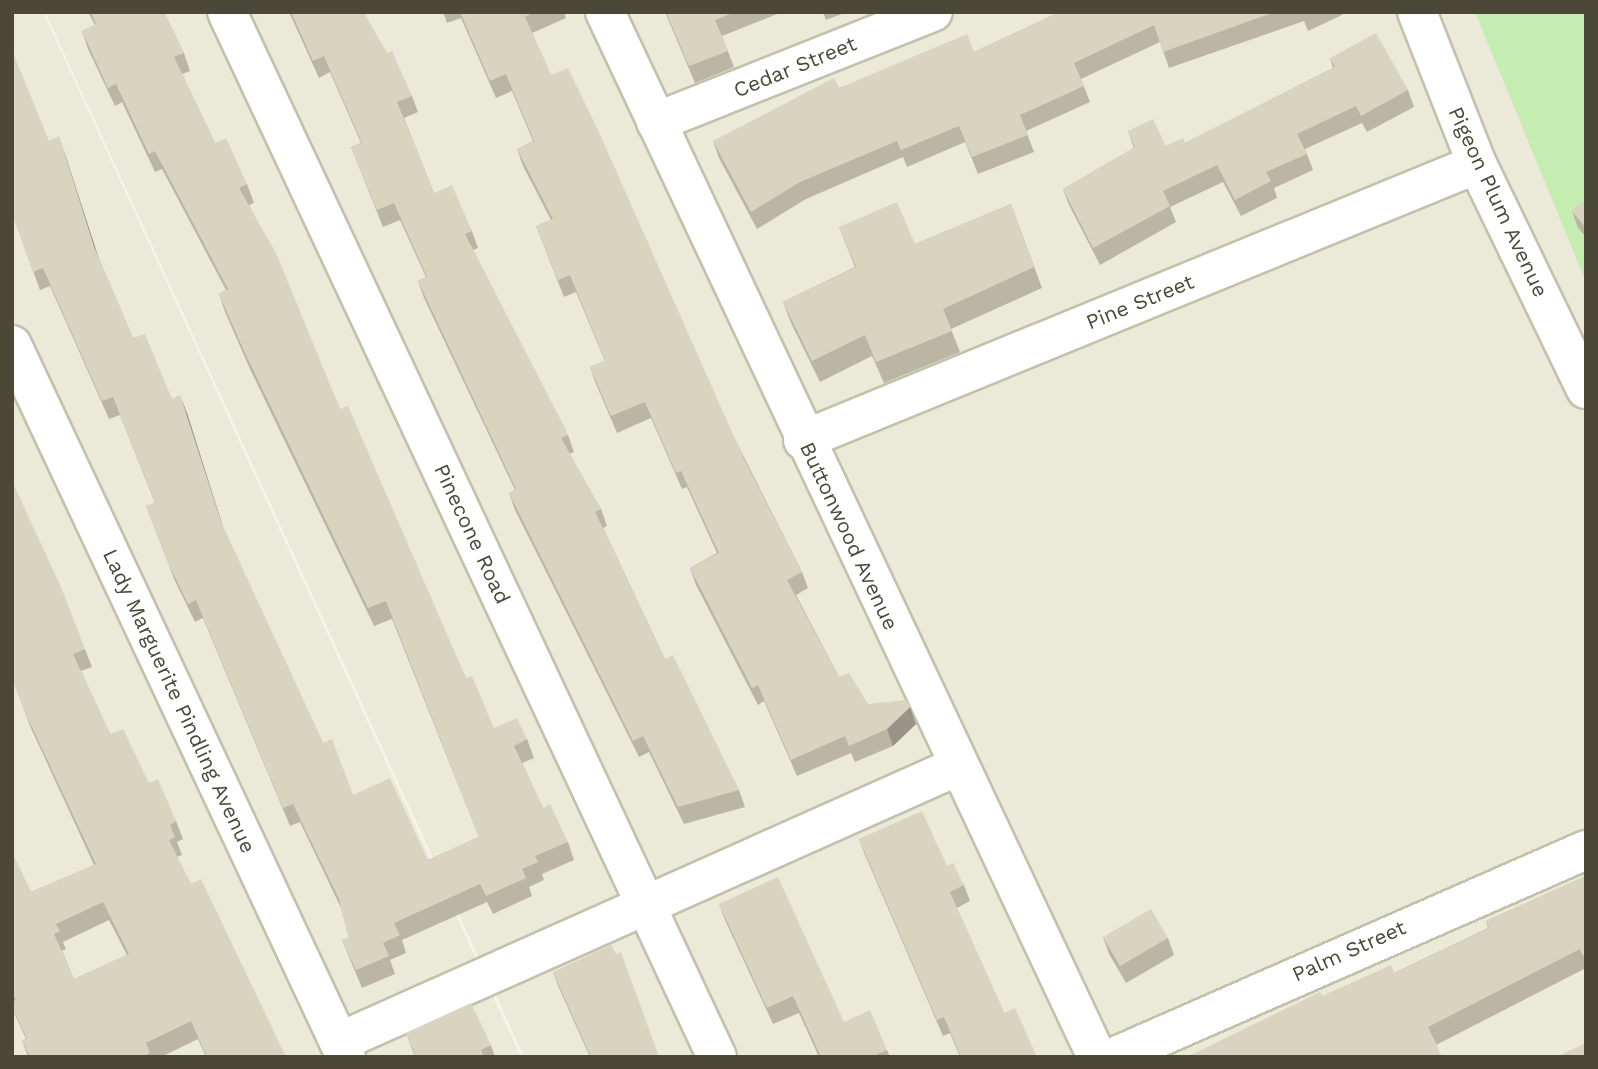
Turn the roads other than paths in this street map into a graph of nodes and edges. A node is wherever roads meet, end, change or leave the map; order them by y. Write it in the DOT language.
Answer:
graph roads {
  1 [pos="227,12"];
  2 [pos="605,12"];
  3 [pos="933,12"];
  4 [pos="1417,12"];
  5 [pos="656,122"];
  6 [pos="1477,163"];
  7 [pos="12,345"];
  8 [pos="1586,389"];
  9 [pos="803,440"];
  10 [pos="958,766"];
  11 [pos="1586,850"];
  12 [pos="646,904"];
  13 [pos="343,1050"];
  14 [pos="717,1057"];
  15 [pos="1097,1057"];
  16 [pos="1114,1057"];
  1 -- 12 [label="street, Pinecone Road"];
  2 -- 5 [label="street, Buttonwood Avenue"];
  3 -- 5 [label="street, Cedar Street"];
  4 -- 6 [label="street, Pigeon Plum Avenue"];
  5 -- 9 [label="street, Buttonwood Avenue"];
  6 -- 8 [label="street, Pigeon Plum Avenue"];
  6 -- 9 [label="street, Pine Street"];
  7 -- 13 [label="street, Lady Marguerite Pindling Avenue"];
  9 -- 10 [label="street, Buttonwood Avenue"];
  10 -- 12 [label="street"];
  10 -- 15 [label="street, Buttonwood Avenue"];
  11 -- 16 [label="street, Palm Street"];
  12 -- 13 [label="street"];
  12 -- 14 [label="street, Pinecone Road"];
}
